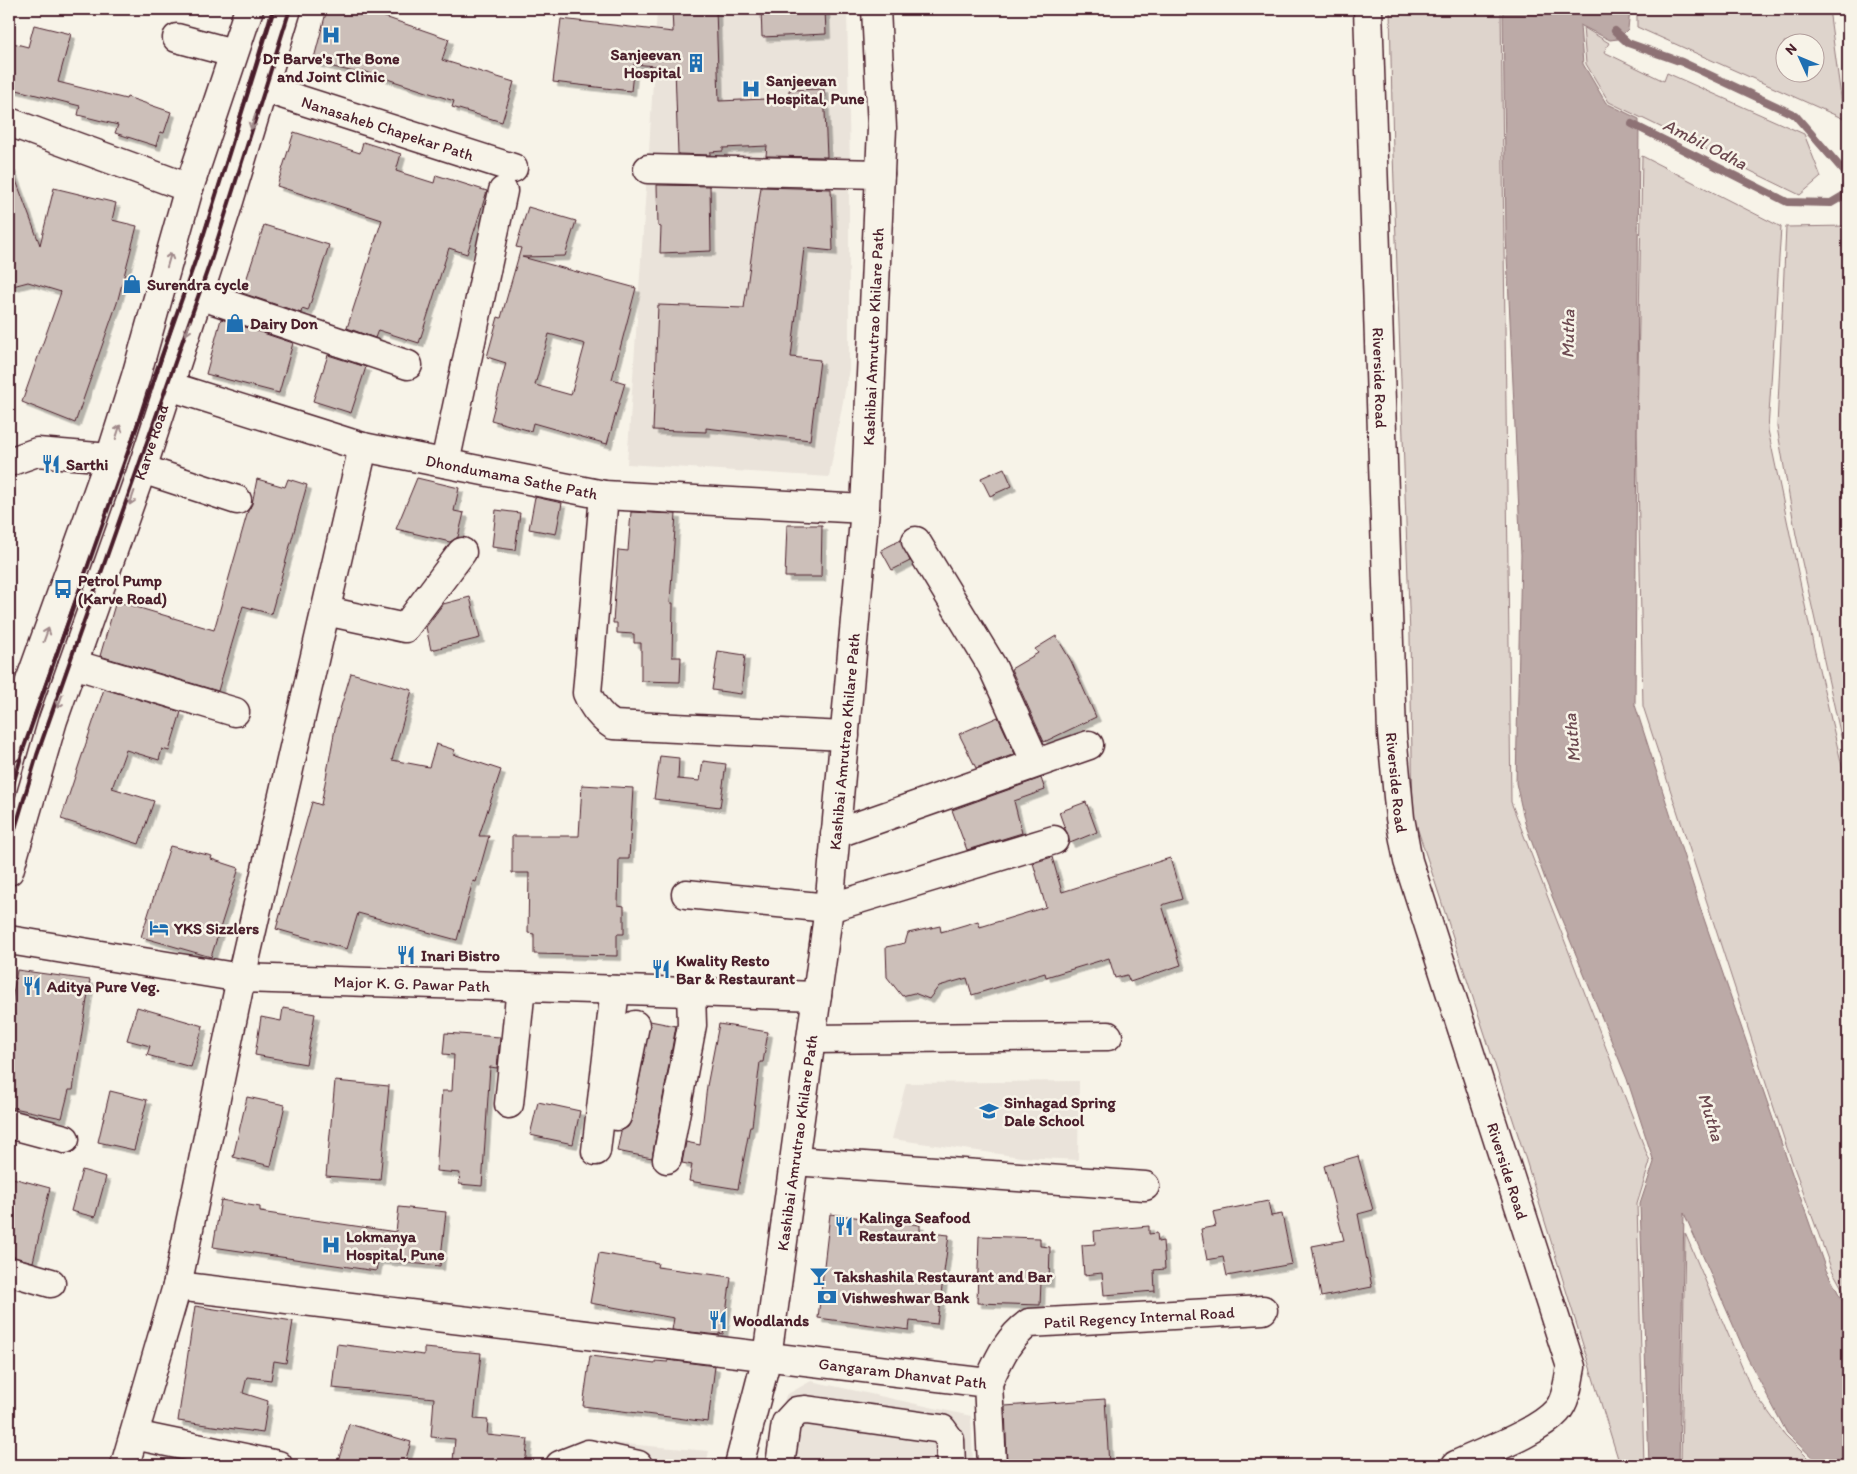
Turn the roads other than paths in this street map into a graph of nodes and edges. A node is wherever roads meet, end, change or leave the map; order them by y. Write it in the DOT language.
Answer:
graph roads {
  1 [pos="249,9"];
  2 [pos="287,9"];
  3 [pos="876,9"];
  4 [pos="1368,9"];
  5 [pos="177,38"];
  6 [pos="233,53"];
  7 [pos="263,88"];
  8 [pos="15,131"];
  9 [pos="648,169"];
  10 [pos="880,174"];
  11 [pos="189,188"];
  12 [pos="199,295"];
  13 [pos="408,365"];
  14 [pos="169,386"];
  15 [pos="363,447"];
  16 [pos="110,458"];
  17 [pos="9,462"];
  18 [pos="445,463"];
  19 [pos="142,469"];
  20 [pos="604,495"];
  21 [pos="237,500"];
  22 [pos="865,509"];
  23 [pos="916,541"];
  24 [pos="462,552"];
  25 [pos="326,611"];
  26 [pos="73,664"];
  27 [pos="235,712"];
  28 [pos="844,736"];
  29 [pos="1089,745"];
  30 [pos="9,748"];
  31 [pos="1036,763"];
  32 [pos="835,834"];
  33 [pos="1054,840"];
  34 [pos="9,871"];
  35 [pos="686,894"];
  36 [pos="829,908"];
  37 [pos="9,940"];
  38 [pos="241,978"];
  39 [pos="521,987"];
  40 [pos="615,990"];
  41 [pos="692,992"];
  42 [pos="817,996"];
  43 [pos="635,1025"];
  44 [pos="1108,1036"];
  45 [pos="811,1039"];
  46 [pos="619,1051"];
  47 [pos="509,1104"];
  48 [pos="9,1124"];
  49 [pos="65,1138"];
  50 [pos="602,1154"];
  51 [pos="667,1159"];
  52 [pos="794,1161"];
  53 [pos="1145,1186"];
  54 [pos="9,1271"];
  55 [pos="50,1283"];
  56 [pos="177,1286"];
  57 [pos="1263,1310"];
  58 [pos="767,1357"];
  59 [pos="988,1383"];
  60 [pos="134,1435"];
  61 [pos="125,1465"];
  62 [pos="278,1465"];
  63 [pos="560,1465"];
  64 [pos="638,1465"];
  65 [pos="739,1465"];
  66 [pos="780,1465"];
  67 [pos="951,1465"];
  68 [pos="992,1465"];
  69 [pos="1456,1465"];
  1 -- 6 [label="street"];
  2 -- 7 [label="street, Karve Road"];
  3 -- 10 [label="street, Kashibai Amrutrao Khilare Path"];
  4 -- 69 [label="street, Riverside Road"];
  5 -- 6 [label="street"];
  6 -- 11 [label="street"];
  7 -- 12 [label="street, Karve Road, one-way"];
  7 -- 18 [label="street, Nanasaheb Chapekar Path"];
  8 -- 11 [label="street"];
  9 -- 10 [label="street"];
  10 -- 22 [label="street, Kashibai Amrutrao Khilare Path"];
  16 -- 11 [label="street, one-way"];
  12 -- 13 [label="street"];
  12 -- 14 [label="street, Karve Road, one-way"];
  14 -- 15 [label="street, Dhondumama Sathe Path"];
  14 -- 19 [label="street, Karve Road"];
  15 -- 18 [label="street, Dhondumama Sathe Path"];
  15 -- 25 [label="street"];
  16 -- 17 [label="street"];
  30 -- 16 [label="street, one-way"];
  18 -- 20 [label="street, Dhondumama Sathe Path"];
  19 -- 21 [label="street"];
  19 -- 26 [label="street, Karve Road, one-way"];
  20 -- 22 [label="street, Dhondumama Sathe Path"];
  20 -- 28 [label="street"];
  22 -- 28 [label="street, Kashibai Amrutrao Khilare Path"];
  23 -- 31 [label="street"];
  24 -- 25 [label="street"];
  25 -- 38 [label="street"];
  26 -- 27 [label="street"];
  26 -- 34 [label="street, Karve Road, one-way"];
  28 -- 32 [label="street, Kashibai Amrutrao Khilare Path"];
  29 -- 31 [label="street"];
  31 -- 32 [label="street"];
  32 -- 36 [label="street, Kashibai Amrutrao Khilare Path"];
  33 -- 36 [label="street"];
  35 -- 36 [label="street"];
  36 -- 42 [label="street, Kashibai Amrutrao Khilare Path"];
  37 -- 38 [label="street, Major K. G. Pawar Path"];
  38 -- 39 [label="street, Major K. G. Pawar Path"];
  38 -- 56 [label="street"];
  39 -- 40 [label="street, Major K. G. Pawar Path"];
  39 -- 47 [label="street"];
  40 -- 41 [label="street, Major K. G. Pawar Path"];
  40 -- 46 [label="street"];
  41 -- 42 [label="street, Major K. G. Pawar Path"];
  41 -- 51 [label="street"];
  42 -- 45 [label="street, Kashibai Amrutrao Khilare Path"];
  43 -- 46 [label="street"];
  44 -- 45 [label="street"];
  45 -- 52 [label="street, Kashibai Amrutrao Khilare Path"];
  46 -- 50 [label="street"];
  48 -- 49 [label="street"];
  52 -- 53 [label="street"];
  52 -- 58 [label="street, Kashibai Amrutrao Khilare Path"];
  54 -- 55 [label="street"];
  56 -- 58 [label="street, Gangaram Dhanvat Path"];
  56 -- 60 [label="street"];
  57 -- 59 [label="street, Patil Regency Internal Road"];
  58 -- 59 [label="street, Gangaram Dhanvat Path"];
  58 -- 65 [label="street, Kashibai Amrutrao Khilare Path"];
  59 -- 68 [label="street, Gangaram Dhanvat Path"];
  60 -- 61 [label="street"];
  60 -- 62 [label="street"];
  63 -- 64 [label="street"];
  66 -- 67 [label="street"];
}
